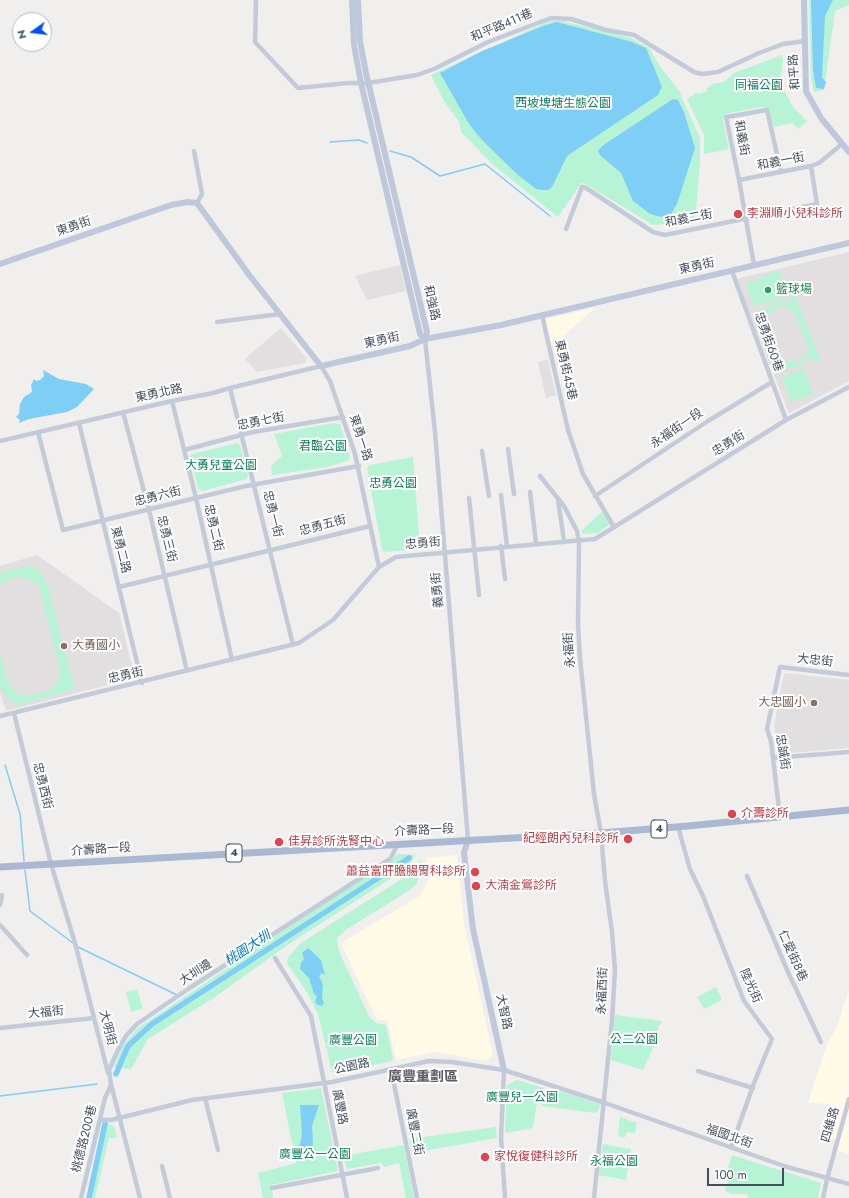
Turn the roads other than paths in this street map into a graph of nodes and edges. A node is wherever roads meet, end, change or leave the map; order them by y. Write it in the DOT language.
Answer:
graph roads {
  1 [pos="256,0"];
  2 [pos="352,0"];
  3 [pos="358,0"];
  4 [pos="804,0"];
  5 [pos="805,41"];
  6 [pos="364,83"];
  7 [pos="842,144"];
  8 [pos="194,151"];
  9 [pos="849,152"];
  10 [pos="811,166"];
  11 [pos="781,172"];
  12 [pos="739,180"];
  13 [pos="197,203"];
  14 [pos="746,218"];
  15 [pos="566,229"];
  16 [pos="849,243"];
  17 [pos="0,264"];
  18 [pos="754,266"];
  19 [pos="732,271"];
  20 [pos="280,314"];
  21 [pos="542,316"];
  22 [pos="217,322"];
  23 [pos="425,339"];
  24 [pos="321,366"];
  25 [pos="772,382"];
  26 [pos="849,387"];
  27 [pos="230,388"];
  28 [pos="172,401"];
  29 [pos="123,412"];
  30 [pos="343,417"];
  31 [pos="786,420"];
  32 [pos="79,422"];
  33 [pos="38,432"];
  34 [pos="242,435"];
  35 [pos="0,441"];
  36 [pos="508,449"];
  37 [pos="184,450"];
  38 [pos="482,451"];
  39 [pos="359,466"];
  40 [pos="540,476"];
  41 [pos="254,484"];
  42 [pos="530,492"];
  43 [pos="514,494"];
  44 [pos="501,495"];
  45 [pos="489,496"];
  46 [pos="595,496"];
  47 [pos="196,498"];
  48 [pos="469,498"];
  49 [pos="558,500"];
  50 [pos="149,510"];
  51 [pos="103,521"];
  52 [pos="370,526"];
  53 [pos="614,527"];
  54 [pos="564,541"];
  55 [pos="579,541"];
  56 [pos="536,543"];
  57 [pos="501,546"];
  58 [pos="508,546"];
  59 [pos="474,549"];
  60 [pos="270,550"];
  61 [pos="445,552"];
  62 [pos="212,565"];
  63 [pos="379,567"];
  64 [pos="165,576"];
  65 [pos="505,579"];
  66 [pos="119,587"];
  67 [pos="479,595"];
  68 [pos="293,645"];
  69 [pos="232,660"];
  70 [pos="780,667"];
  71 [pos="187,671"];
  72 [pos="849,675"];
  73 [pos="142,683"];
  74 [pos="14,713"];
  75 [pos="0,716"];
  76 [pos="849,752"];
  77 [pos="773,758"];
  78 [pos="849,810"];
  79 [pos="782,817"];
  80 [pos="678,827"];
  81 [pos="601,833"];
  82 [pos="468,840"];
  83 [pos="398,844"];
  84 [pos="51,864"];
  85 [pos="0,867"];
  86 [pos="747,876"];
  87 [pos="2,895"];
  88 [pos="0,905"];
  89 [pos="0,926"];
  90 [pos="27,955"];
  91 [pos="274,958"];
  92 [pos="94,1018"];
  93 [pos="0,1028"];
  94 [pos="821,1042"];
  95 [pos="391,1069"];
  96 [pos="504,1070"];
  97 [pos="698,1071"];
  98 [pos="324,1083"];
  99 [pos="111,1085"];
  100 [pos="753,1088"];
  101 [pos="205,1098"];
  102 [pos="849,1099"];
  103 [pos="605,1103"];
  104 [pos="120,1118"];
  105 [pos="100,1120"];
  106 [pos="731,1148"];
  107 [pos="218,1150"];
  108 [pos="162,1166"];
  109 [pos="378,1168"];
  110 [pos="342,1174"];
  111 [pos="827,1179"];
  112 [pos="849,1184"];
  113 [pos="272,1188"];
  114 [pos="80,1198"];
  115 [pos="140,1198"];
  116 [pos="170,1198"];
  117 [pos="347,1198"];
  118 [pos="417,1198"];
  119 [pos="505,1198"];
  120 [pos="594,1198"];
  121 [pos="823,1198"];
  1 -- 6 [label="street, 和平路411巷"];
  2 -- 6 [label="street, 和強路"];
  3 -- 6 [label="street, 和強路"];
  4 -- 5 [label="street, 和平路"];
  5 -- 6 [label="street, 和平路411巷"];
  5 -- 7 [label="street, 和平路"];
  6 -- 23 [label="street, 和強路"];
  7 -- 9 [label="street, 和平路"];
  7 -- 10 [label="street, 和義一街"];
  8 -- 13 [label="street"];
  10 -- 11 [label="street, 和義一街"];
  10 -- 14 [label="street, 和義二街"];
  11 -- 12 [label="street, 和義一街"];
  11 -- 12 [label="street, 和義街"];
  12 -- 14 [label="street, 和義街"];
  13 -- 17 [label="street, 東勇街"];
  13 -- 20 [label="street"];
  14 -- 15 [label="street, 和義二街"];
  14 -- 18 [label="street, 和義街"];
  16 -- 18 [label="street, 東勇街"];
  18 -- 19 [label="street, 東勇街"];
  19 -- 21 [label="street, 東勇街"];
  19 -- 25 [label="street, 忠勇街60巷"];
  20 -- 22 [label="street"];
  20 -- 24 [label="street"];
  21 -- 23 [label="street, 東勇街"];
  21 -- 46 [label="street, 東勇街45巷"];
  23 -- 24 [label="street, 東勇街"];
  23 -- 61 [label="street, 義勇街"];
  24 -- 27 [label="street, 東勇北路"];
  24 -- 30 [label="street, 東勇一路"];
  25 -- 31 [label="street, 忠勇街60巷"];
  25 -- 46 [label="street, 永福街一段"];
  26 -- 31 [label="street, 忠勇街"];
  27 -- 28 [label="street, 東勇北路"];
  27 -- 34 [label="street, 忠勇一街"];
  28 -- 29 [label="street, 東勇北路"];
  28 -- 37 [label="street, 忠勇二街"];
  29 -- 32 [label="street, 東勇北路"];
  29 -- 50 [label="street, 忠勇三街"];
  30 -- 34 [label="street, 忠勇七街"];
  30 -- 39 [label="street, 東勇一路"];
  31 -- 53 [label="street, 忠勇街"];
  32 -- 33 [label="street, 東勇北路"];
  32 -- 51 [label="street, 東勇二路"];
  33 -- 35 [label="street, 東勇北路"];
  33 -- 51 [label="street, 忠勇六街"];
  34 -- 37 [label="street, 忠勇七街"];
  34 -- 41 [label="street, 忠勇一街"];
  36 -- 43 [label="street"];
  37 -- 47 [label="street, 忠勇二街"];
  38 -- 45 [label="street"];
  39 -- 41 [label="street, 忠勇六街"];
  39 -- 52 [label="street, 東勇一路"];
  40 -- 49 [label="street, 永福街"];
  41 -- 47 [label="street, 忠勇六街"];
  41 -- 60 [label="street, 忠勇一街"];
  42 -- 56 [label="street"];
  44 -- 58 [label="street"];
  46 -- 53 [label="street, 東勇街45巷"];
  47 -- 50 [label="street, 忠勇六街"];
  47 -- 62 [label="street, 忠勇二街"];
  48 -- 59 [label="street"];
  49 -- 54 [label="street"];
  49 -- 55 [label="street, 永福街"];
  50 -- 51 [label="street, 忠勇六街"];
  50 -- 64 [label="street, 忠勇三街"];
  51 -- 66 [label="street, 東勇二路"];
  52 -- 60 [label="street, 忠勇五街"];
  52 -- 63 [label="street, 東勇一路"];
  53 -- 55 [label="street, 忠勇街"];
  54 -- 55 [label="street, 忠勇街"];
  54 -- 56 [label="street, 忠勇街"];
  55 -- 81 [label="street, 永福街"];
  56 -- 58 [label="street, 忠勇街"];
  57 -- 58 [label="street, 忠勇街"];
  57 -- 59 [label="street, 忠勇街"];
  57 -- 65 [label="street"];
  59 -- 61 [label="street, 忠勇街"];
  59 -- 67 [label="street"];
  60 -- 62 [label="street, 忠勇五街"];
  60 -- 68 [label="street, 忠勇一街"];
  61 -- 63 [label="street, 忠勇街"];
  61 -- 82 [label="street, 義勇街"];
  62 -- 64 [label="street, 忠勇五街"];
  62 -- 69 [label="street, 忠勇二街"];
  63 -- 68 [label="street, 忠勇街"];
  64 -- 66 [label="street, 忠勇五街"];
  64 -- 71 [label="street, 忠勇三街"];
  66 -- 73 [label="street, 東勇二路"];
  68 -- 69 [label="street, 忠勇街"];
  69 -- 71 [label="street, 忠勇街"];
  70 -- 72 [label="street, 大忠街"];
  70 -- 77 [label="street, 忠誠街"];
  71 -- 73 [label="street, 忠勇街"];
  73 -- 74 [label="street, 忠勇街"];
  74 -- 75 [label="street, 忠勇街"];
  74 -- 84 [label="street, 忠勇西街"];
  76 -- 77 [label="street"];
  77 -- 79 [label="street, 忠誠街"];
  78 -- 79 [label="main road, 介壽路一段 / 4"];
  79 -- 80 [label="main road, 介壽路一段 / 4"];
  80 -- 81 [label="main road, 介壽路一段 / 4"];
  80 -- 100 [label="street, 陸光街"];
  81 -- 82 [label="main road, 介壽路一段 / 4"];
  81 -- 103 [label="street, 永福西街"];
  82 -- 83 [label="main road, 介壽路一段 / 4"];
  82 -- 96 [label="street, 大智路"];
  83 -- 84 [label="main road, 介壽路一段 / 4"];
  83 -- 99 [label="street, 大圳邊"];
  84 -- 85 [label="main road, 介壽路一段 / 4"];
  84 -- 92 [label="street, 大明街"];
  86 -- 94 [label="street, 仁愛街8巷"];
  87 -- 88 [label="street"];
  89 -- 90 [label="street"];
  91 -- 98 [label="street, 廣豐路"];
  92 -- 93 [label="street, 大福街"];
  92 -- 99 [label="street, 大明街"];
  95 -- 96 [label="street, 公園路"];
  95 -- 98 [label="street, 公園路"];
  95 -- 118 [label="street, 廣豐二街"];
  96 -- 103 [label="street, 公園路"];
  96 -- 119 [label="street, 大智路"];
  97 -- 100 [label="street"];
  98 -- 101 [label="street, 公園路"];
  98 -- 110 [label="street, 廣豐路"];
  99 -- 104 [label="street, 大明街"];
  99 -- 105 [label="street, 桃德路200巷"];
  100 -- 106 [label="street, 陸光街"];
  101 -- 104 [label="street, 公園路"];
  101 -- 107 [label="street"];
  102 -- 111 [label="street, 四維路"];
  103 -- 106 [label="street, 福國北街"];
  103 -- 120 [label="street, 永福西街"];
  104 -- 105 [label="street, 公園路"];
  104 -- 115 [label="street, 大明街"];
  105 -- 114 [label="street, 桃德路200巷"];
  106 -- 111 [label="street, 福國北街"];
  108 -- 116 [label="street"];
  109 -- 110 [label="street"];
  110 -- 113 [label="street"];
  110 -- 117 [label="street, 廣豐路"];
  111 -- 112 [label="street, 福國北街"];
  111 -- 121 [label="street, 四維路"];
}
